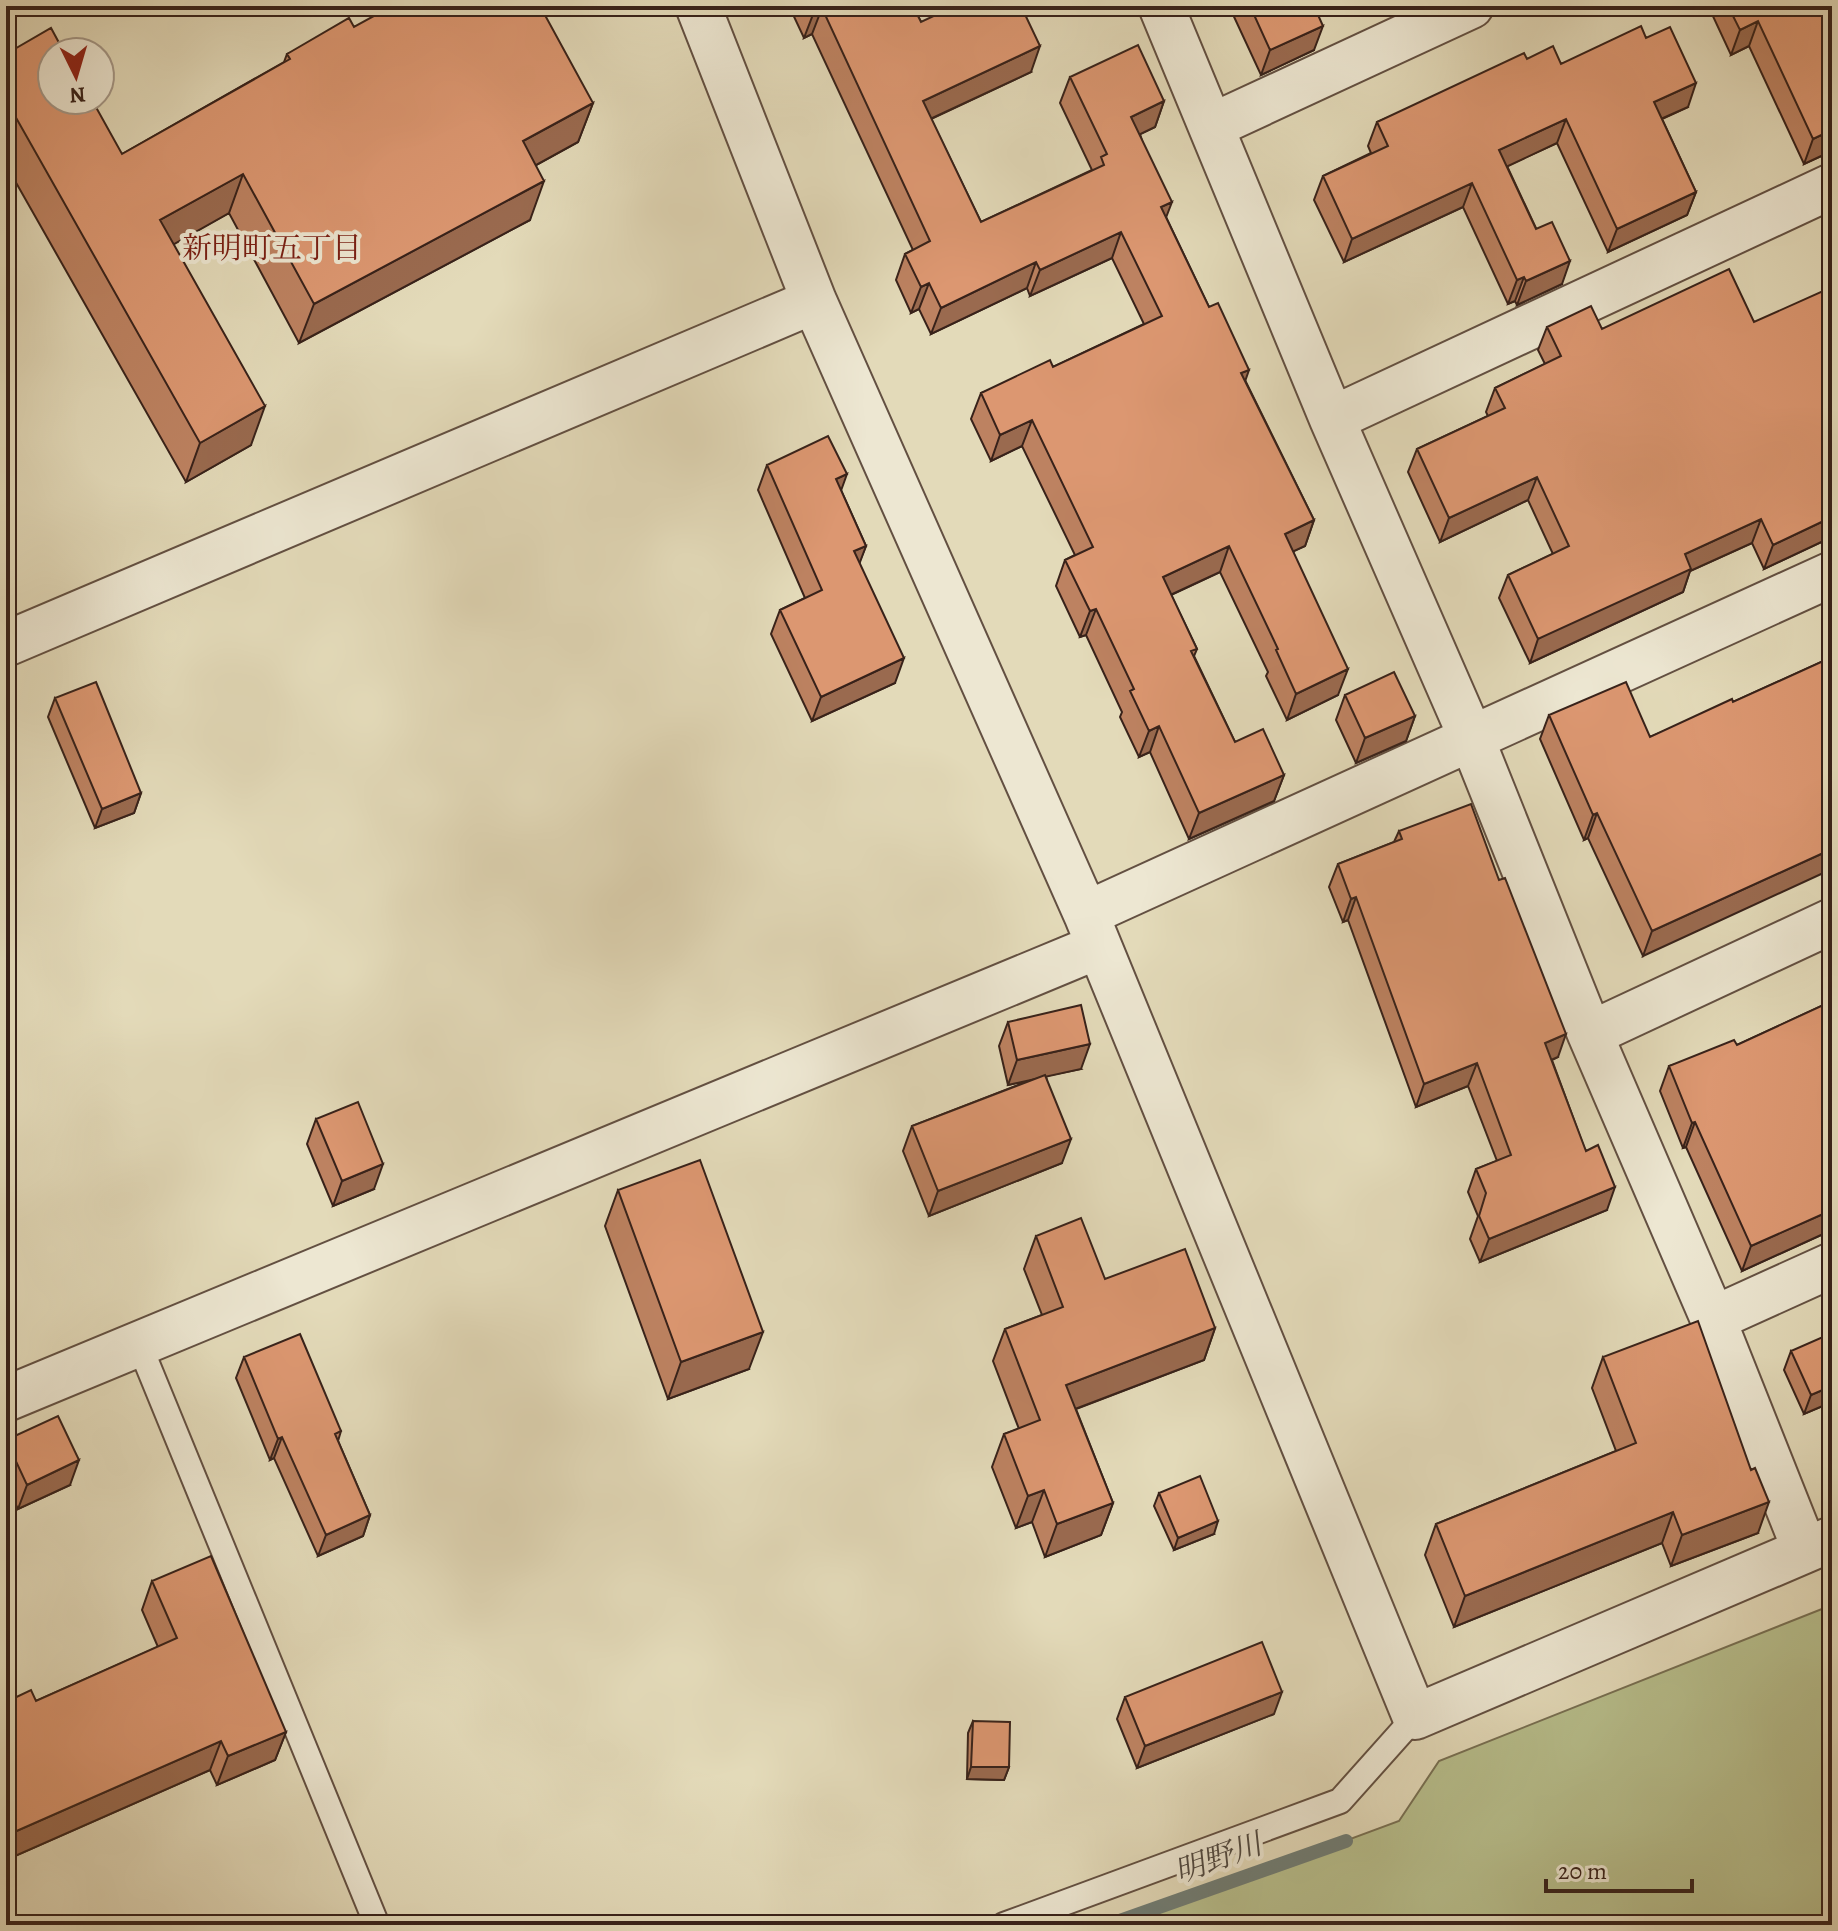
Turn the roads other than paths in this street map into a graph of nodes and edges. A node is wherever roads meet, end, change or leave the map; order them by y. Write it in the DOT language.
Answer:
graph roads {
  1 [pos="698,6"];
  2 [pos="1161,6"];
  3 [pos="1471,6"];
  4 [pos="1212,126"];
  5 [pos="1832,186"];
  6 [pos="814,301"];
  7 [pos="1332,419"];
  8 [pos="1832,574"];
  9 [pos="6,644"];
  10 [pos="1471,737"];
  11 [pos="1832,921"];
  12 [pos="1093,930"];
  13 [pos="1590,1034"];
  14 [pos="1832,1265"];
  15 [pos="1713,1319"];
  16 [pos="139,1344"];
  17 [pos="6,1399"];
  18 [pos="1819,1544"];
  19 [pos="1415,1717"];
  20 [pos="377,1925"];
  21 [pos="1004,1925"];
  1 -- 6 [label="street"];
  2 -- 4 [label="street"];
  3 -- 4 [label="street"];
  4 -- 7 [label="street"];
  5 -- 7 [label="street"];
  6 -- 9 [label="street"];
  6 -- 12 [label="street"];
  7 -- 10 [label="street"];
  8 -- 10 [label="street"];
  10 -- 12 [label="street"];
  10 -- 13 [label="street"];
  11 -- 13 [label="street"];
  12 -- 16 [label="street"];
  12 -- 19 [label="street"];
  13 -- 15 [label="street"];
  14 -- 15 [label="street"];
  15 -- 18 [label="street"];
  16 -- 17 [label="street"];
  16 -- 20 [label="lane"];
  18 -- 19 [label="street"];
  19 -- 21 [label="lane"];
}
